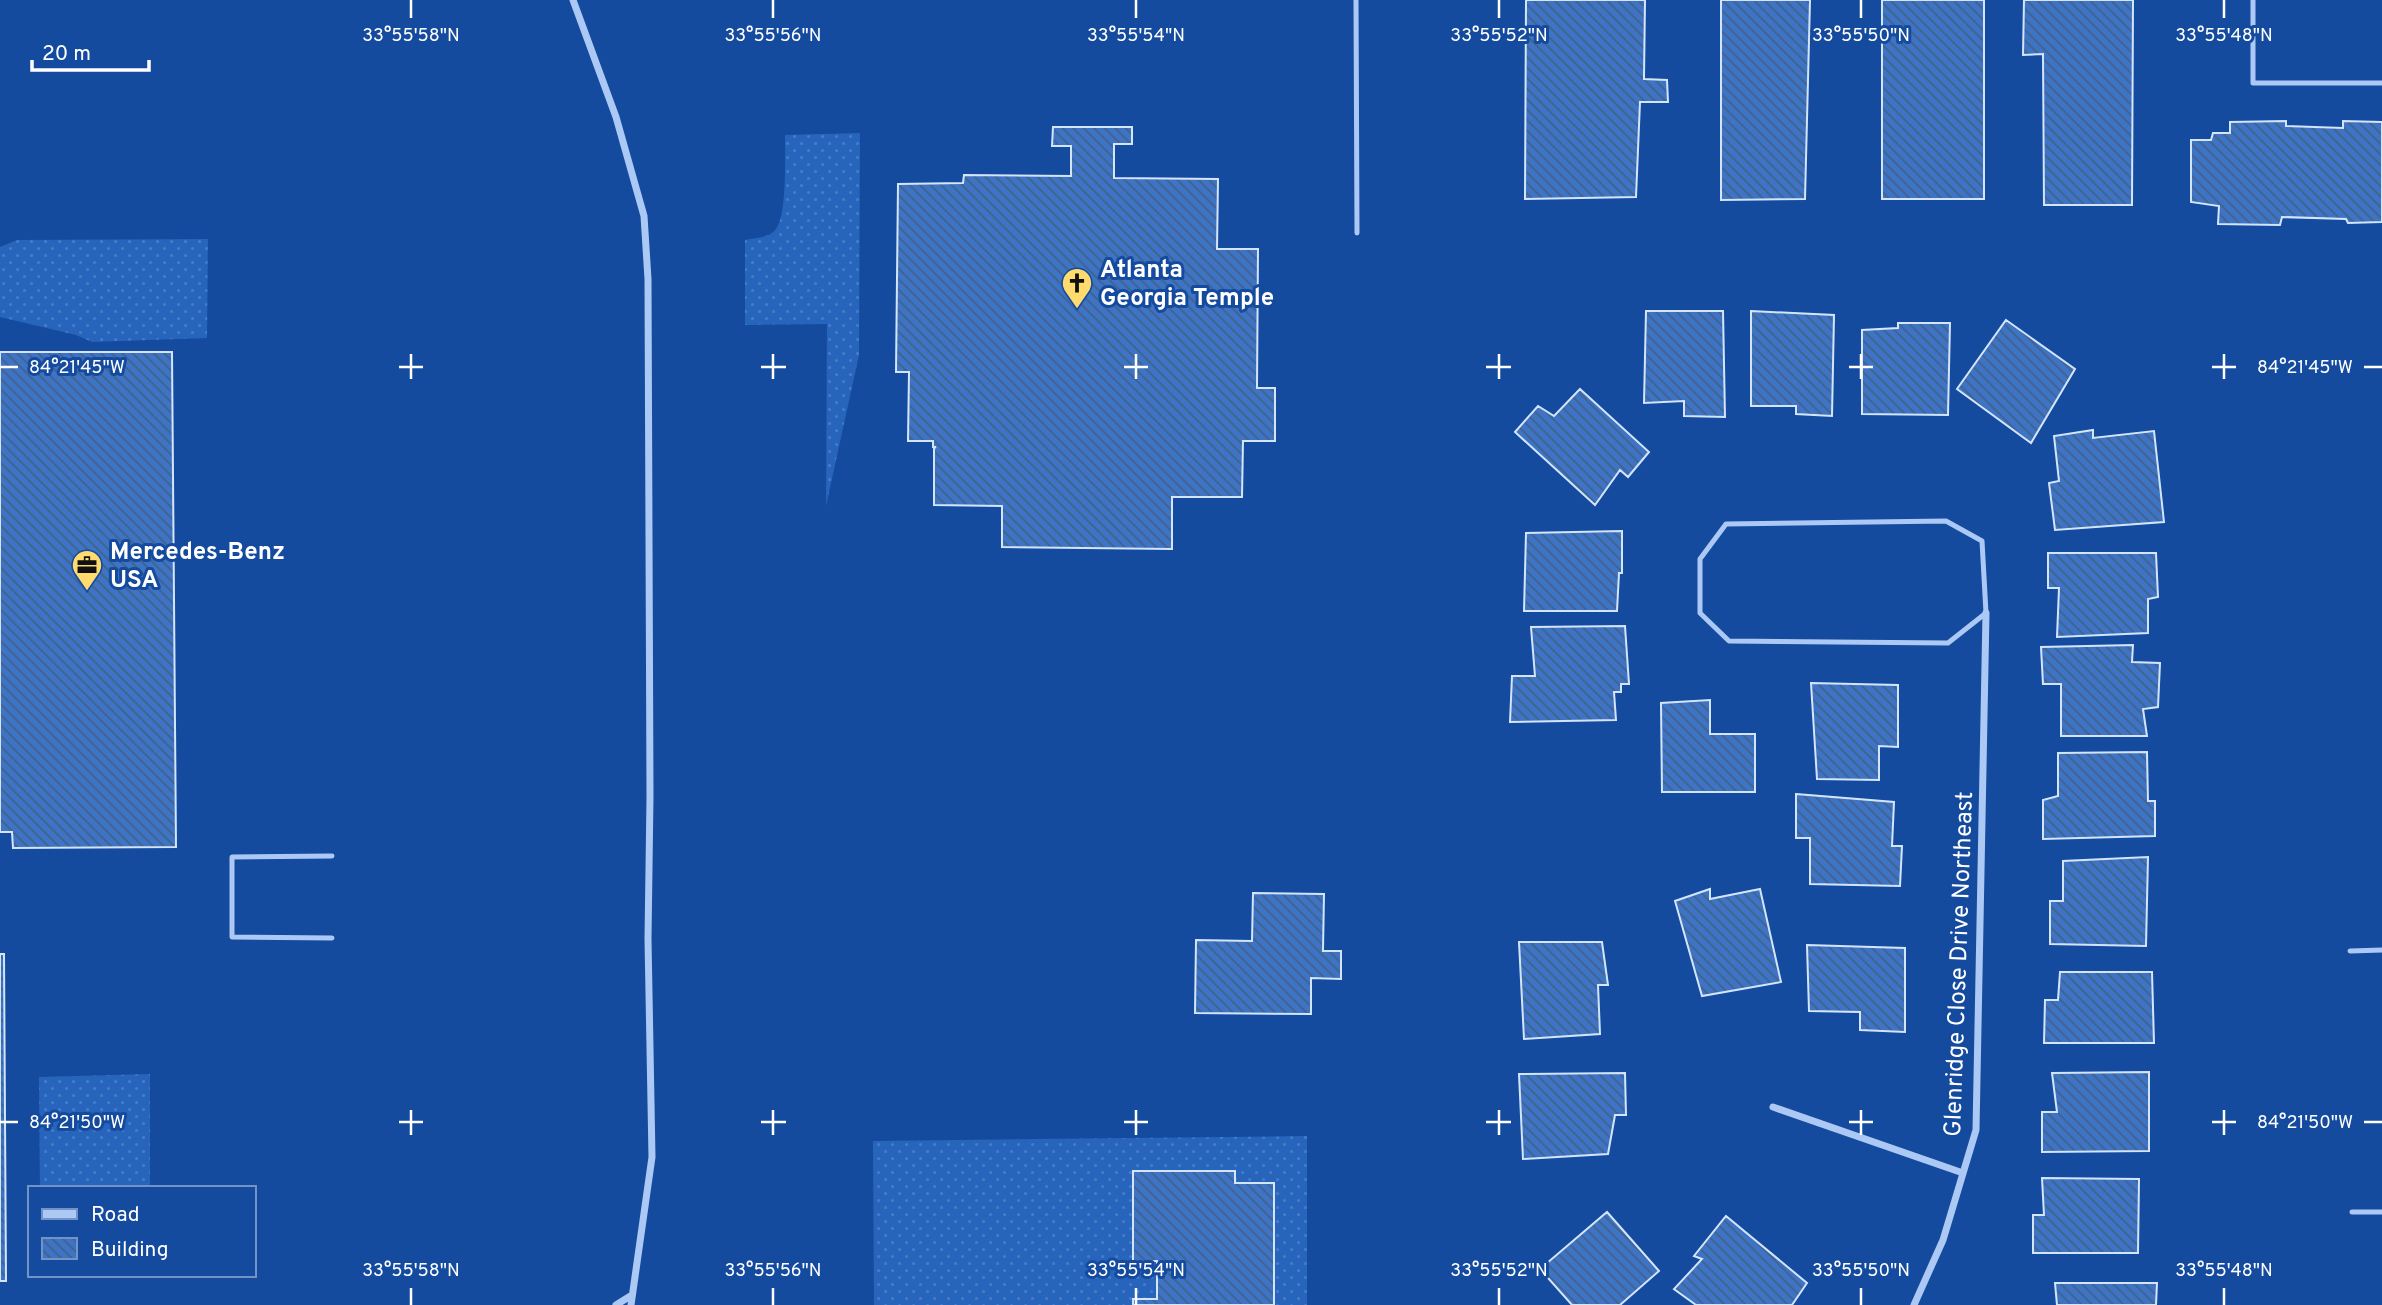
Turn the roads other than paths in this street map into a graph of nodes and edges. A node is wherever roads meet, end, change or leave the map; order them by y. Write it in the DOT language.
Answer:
graph roads {
  1 [pos="573,0"];
  2 [pos="1356,0"];
  3 [pos="2253,0"];
  4 [pos="2382,83"];
  5 [pos="1357,233"];
  6 [pos="1986,613"];
  7 [pos="332,856"];
  8 [pos="332,938"];
  9 [pos="2382,950"];
  10 [pos="2350,951"];
  11 [pos="1773,1107"];
  12 [pos="1964,1173"];
  13 [pos="2352,1212"];
  14 [pos="2382,1212"];
  15 [pos="632,1295"];
  16 [pos="615,1305"];
  17 [pos="631,1305"];
  18 [pos="1914,1305"];
  1 -- 15 [label="street"];
  2 -- 5 [label="lane"];
  3 -- 4 [label="lane"];
  6 -- 6 [label="lane"];
  6 -- 12 [label="street, Glenridge Close Drive Northeast"];
  7 -- 8 [label="lane"];
  9 -- 10 [label="lane"];
  11 -- 12 [label="street"];
  12 -- 18 [label="street, Glenridge Close Drive Northeast"];
  13 -- 14 [label="lane"];
  15 -- 16 [label="street"];
  15 -- 17 [label="street"];
}
